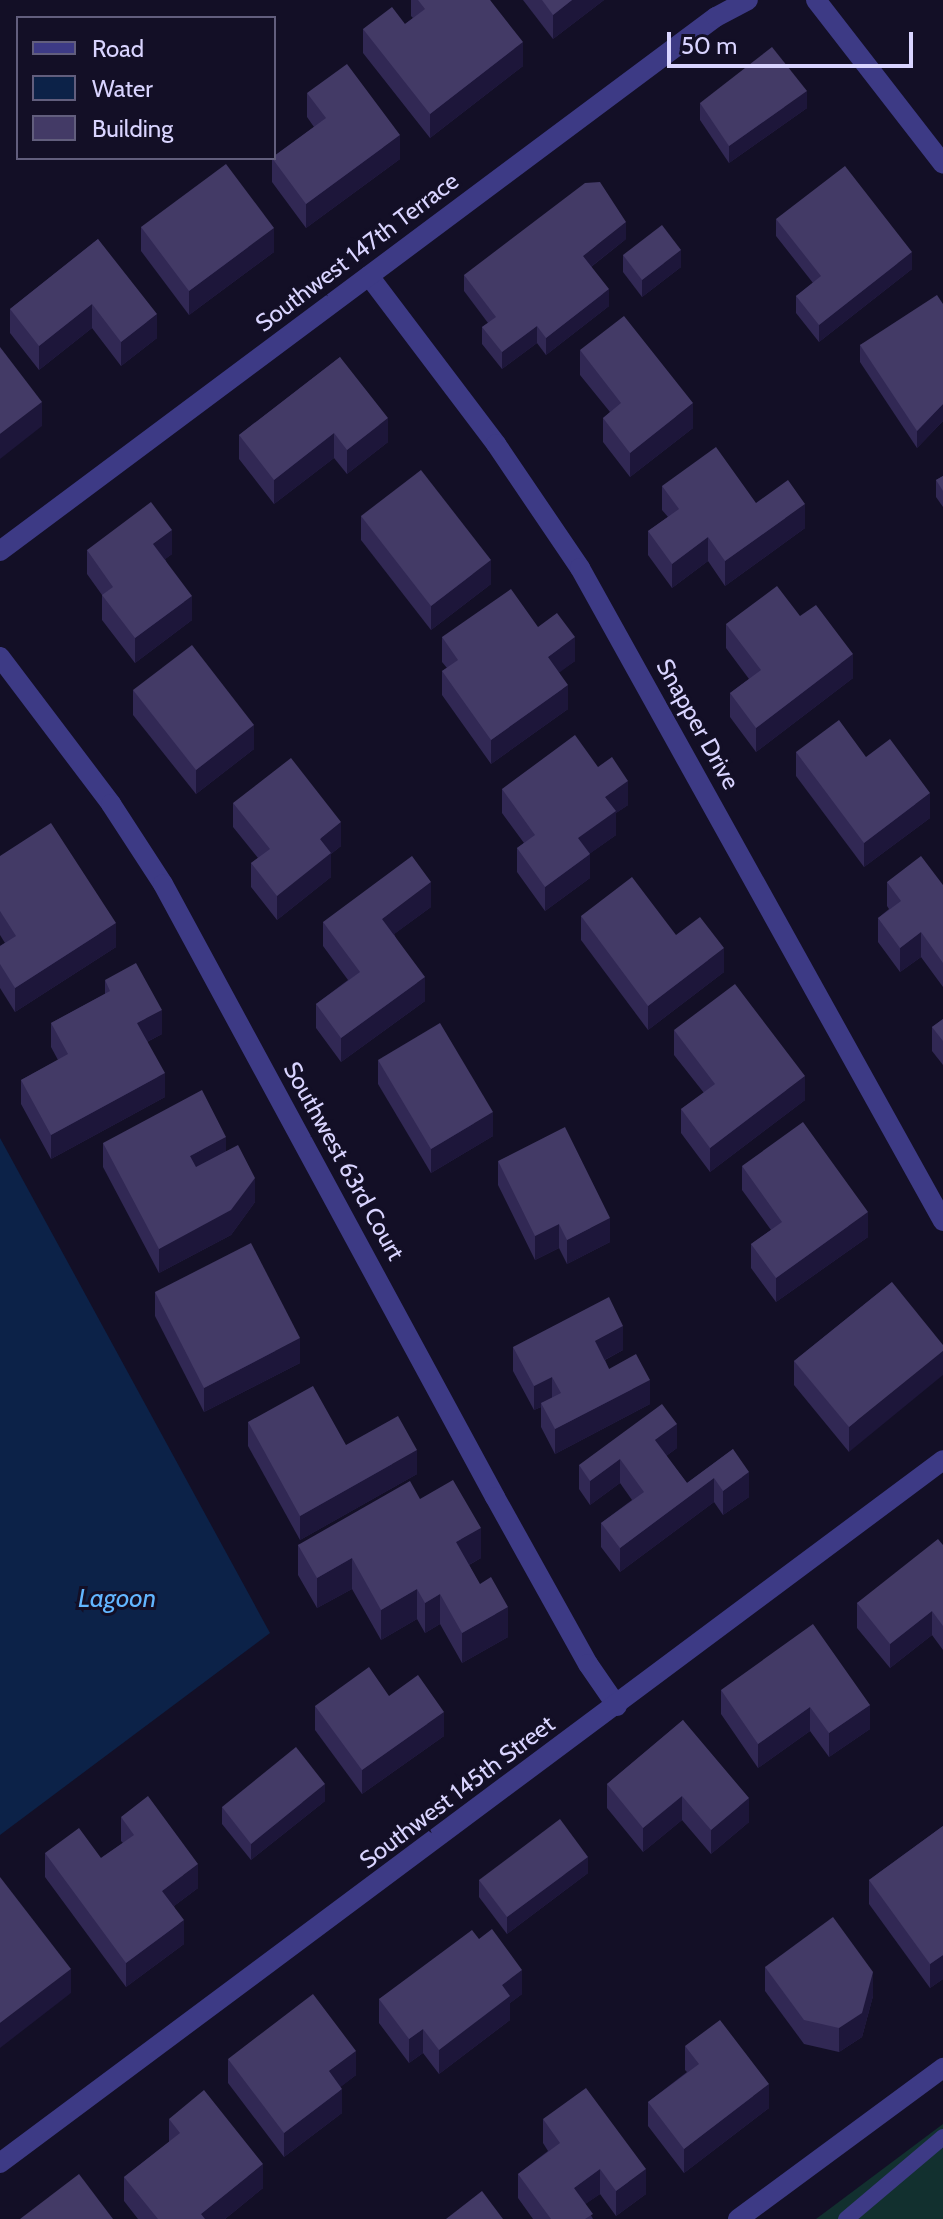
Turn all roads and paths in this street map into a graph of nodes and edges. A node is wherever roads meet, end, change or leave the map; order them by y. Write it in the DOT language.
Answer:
graph roads {
  1 [pos="748,0"];
  2 [pos="816,0"];
  3 [pos="943,164"];
  4 [pos="369,276"];
  5 [pos="0,551"];
  6 [pos="0,657"];
  7 [pos="943,1221"];
  8 [pos="943,1460"];
  9 [pos="617,1706"];
  10 [pos="943,2068"];
  11 [pos="943,2137"];
  12 [pos="0,2163"];
  13 [pos="738,2219"];
  14 [pos="846,2219"];
  1 -- 4 [label="street, Southwest 147th Terrace"];
  2 -- 3 [label="street"];
  4 -- 5 [label="street, Southwest 147th Terrace"];
  4 -- 7 [label="street, Snapper Drive"];
  6 -- 9 [label="street, Southwest 63rd Court"];
  8 -- 9 [label="street, Southwest 145th Street"];
  9 -- 12 [label="street, Southwest 145th Street"];
  10 -- 13 [label="street"];
  11 -- 14 [label="lane"];
}
